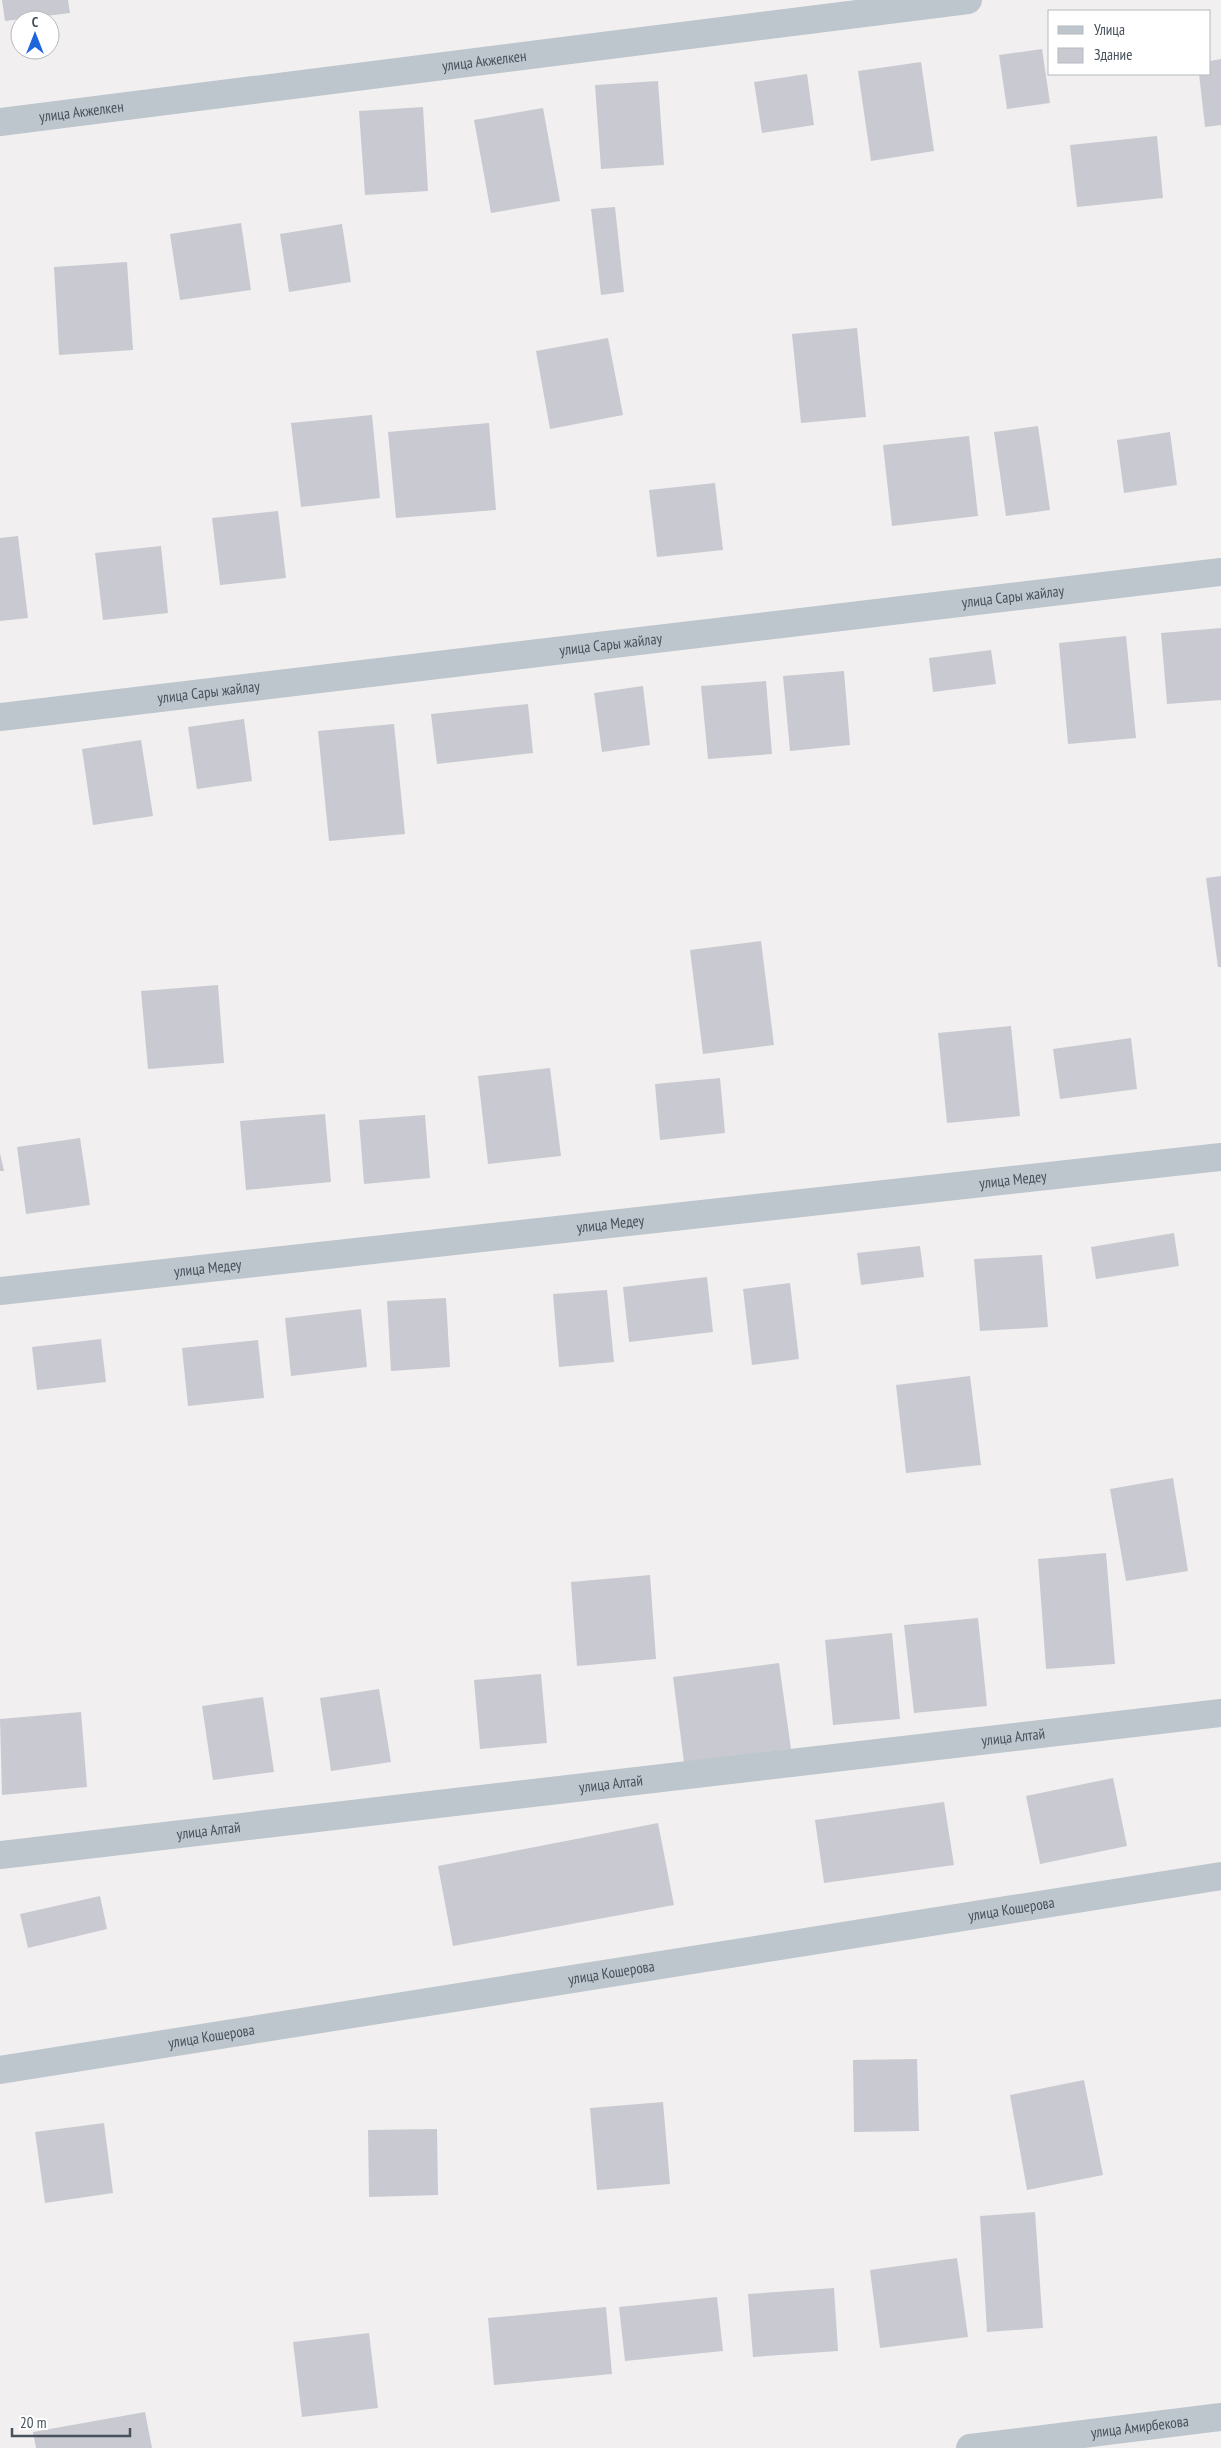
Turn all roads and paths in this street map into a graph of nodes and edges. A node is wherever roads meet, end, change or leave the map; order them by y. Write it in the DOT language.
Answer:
graph roads {
  1 [pos="968,0"];
  2 [pos="0,122"];
  3 [pos="1221,572"];
  4 [pos="0,717"];
  5 [pos="1221,1157"];
  6 [pos="0,1291"];
  7 [pos="1221,1713"];
  8 [pos="0,1854"];
  9 [pos="1221,1876"];
  10 [pos="0,2070"];
  11 [pos="1221,2417"];
  12 [pos="970,2448"];
  1 -- 2 [label="street, улица Акжелкен"];
  3 -- 4 [label="street, улица Сары жайлау"];
  5 -- 6 [label="street, улица Медеу"];
  7 -- 8 [label="street, улица Алтай"];
  9 -- 10 [label="street, улица Кошерова"];
  11 -- 12 [label="street, улица Амирбекова"];
}
